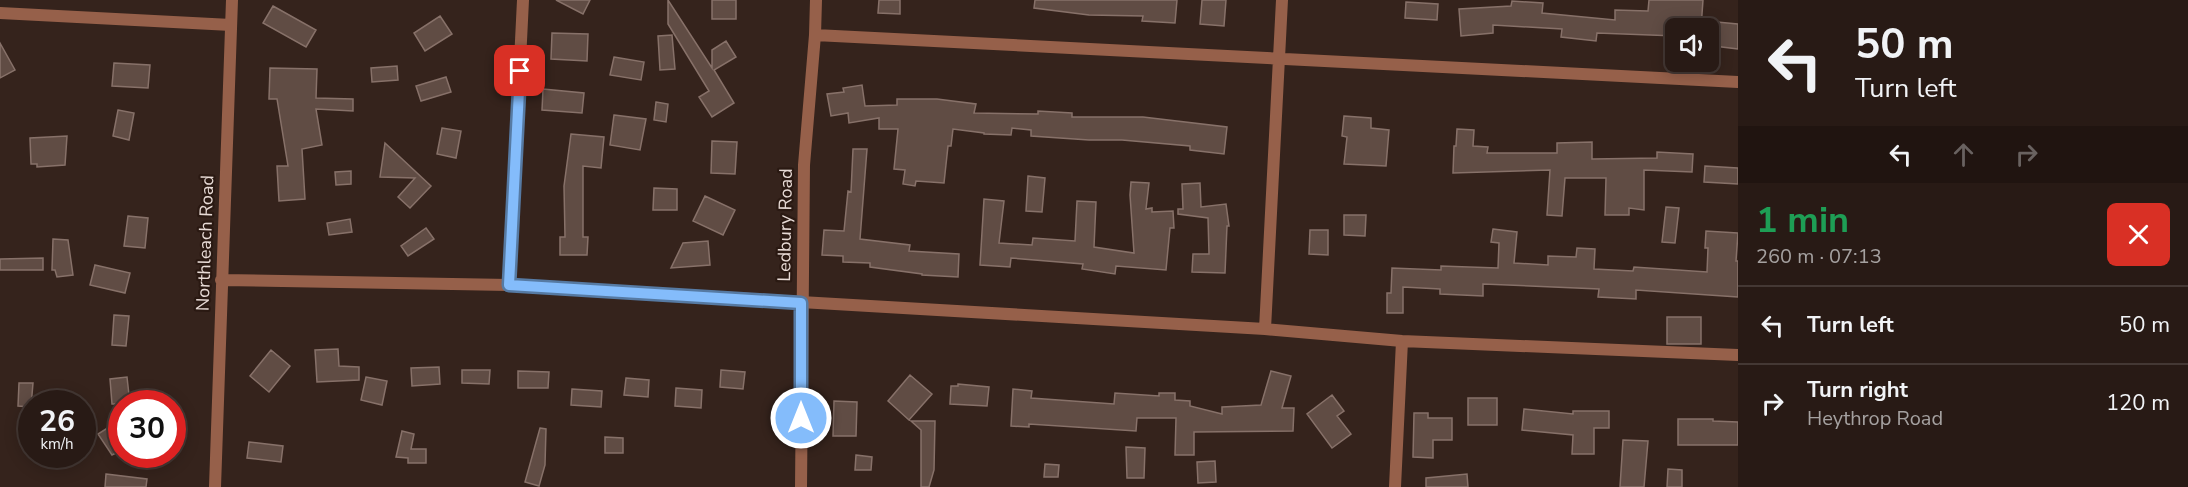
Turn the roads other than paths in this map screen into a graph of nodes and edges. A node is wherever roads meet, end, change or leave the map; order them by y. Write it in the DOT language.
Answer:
graph roads {
  1 [pos="231,0"];
  2 [pos="523,0"];
  3 [pos="816,0"];
  4 [pos="1282,0"];
  5 [pos="0,13"];
  6 [pos="231,25"];
  7 [pos="815,35"];
  8 [pos="1278,59"];
  9 [pos="1738,82"];
  10 [pos="221,280"];
  11 [pos="509,285"];
  12 [pos="801,303"];
  13 [pos="1265,329"];
  14 [pos="1402,341"];
  15 [pos="1738,355"];
  16 [pos="215,487"];
  17 [pos="801,487"];
  18 [pos="1395,487"];
  1 -- 6 [label="street, Northleach Road"];
  2 -- 11 [label="street"];
  3 -- 7 [label="street, Ledbury Road"];
  4 -- 8 [label="street"];
  5 -- 6 [label="street"];
  6 -- 10 [label="street, Northleach Road"];
  7 -- 8 [label="street"];
  7 -- 12 [label="street, Ledbury Road"];
  8 -- 9 [label="street"];
  8 -- 13 [label="street"];
  10 -- 11 [label="street"];
  10 -- 16 [label="street, Northleach Road"];
  11 -- 12 [label="street"];
  12 -- 13 [label="street"];
  12 -- 17 [label="street, Ledbury Road"];
  13 -- 14 [label="street"];
  14 -- 15 [label="street"];
  14 -- 18 [label="street"];
}
